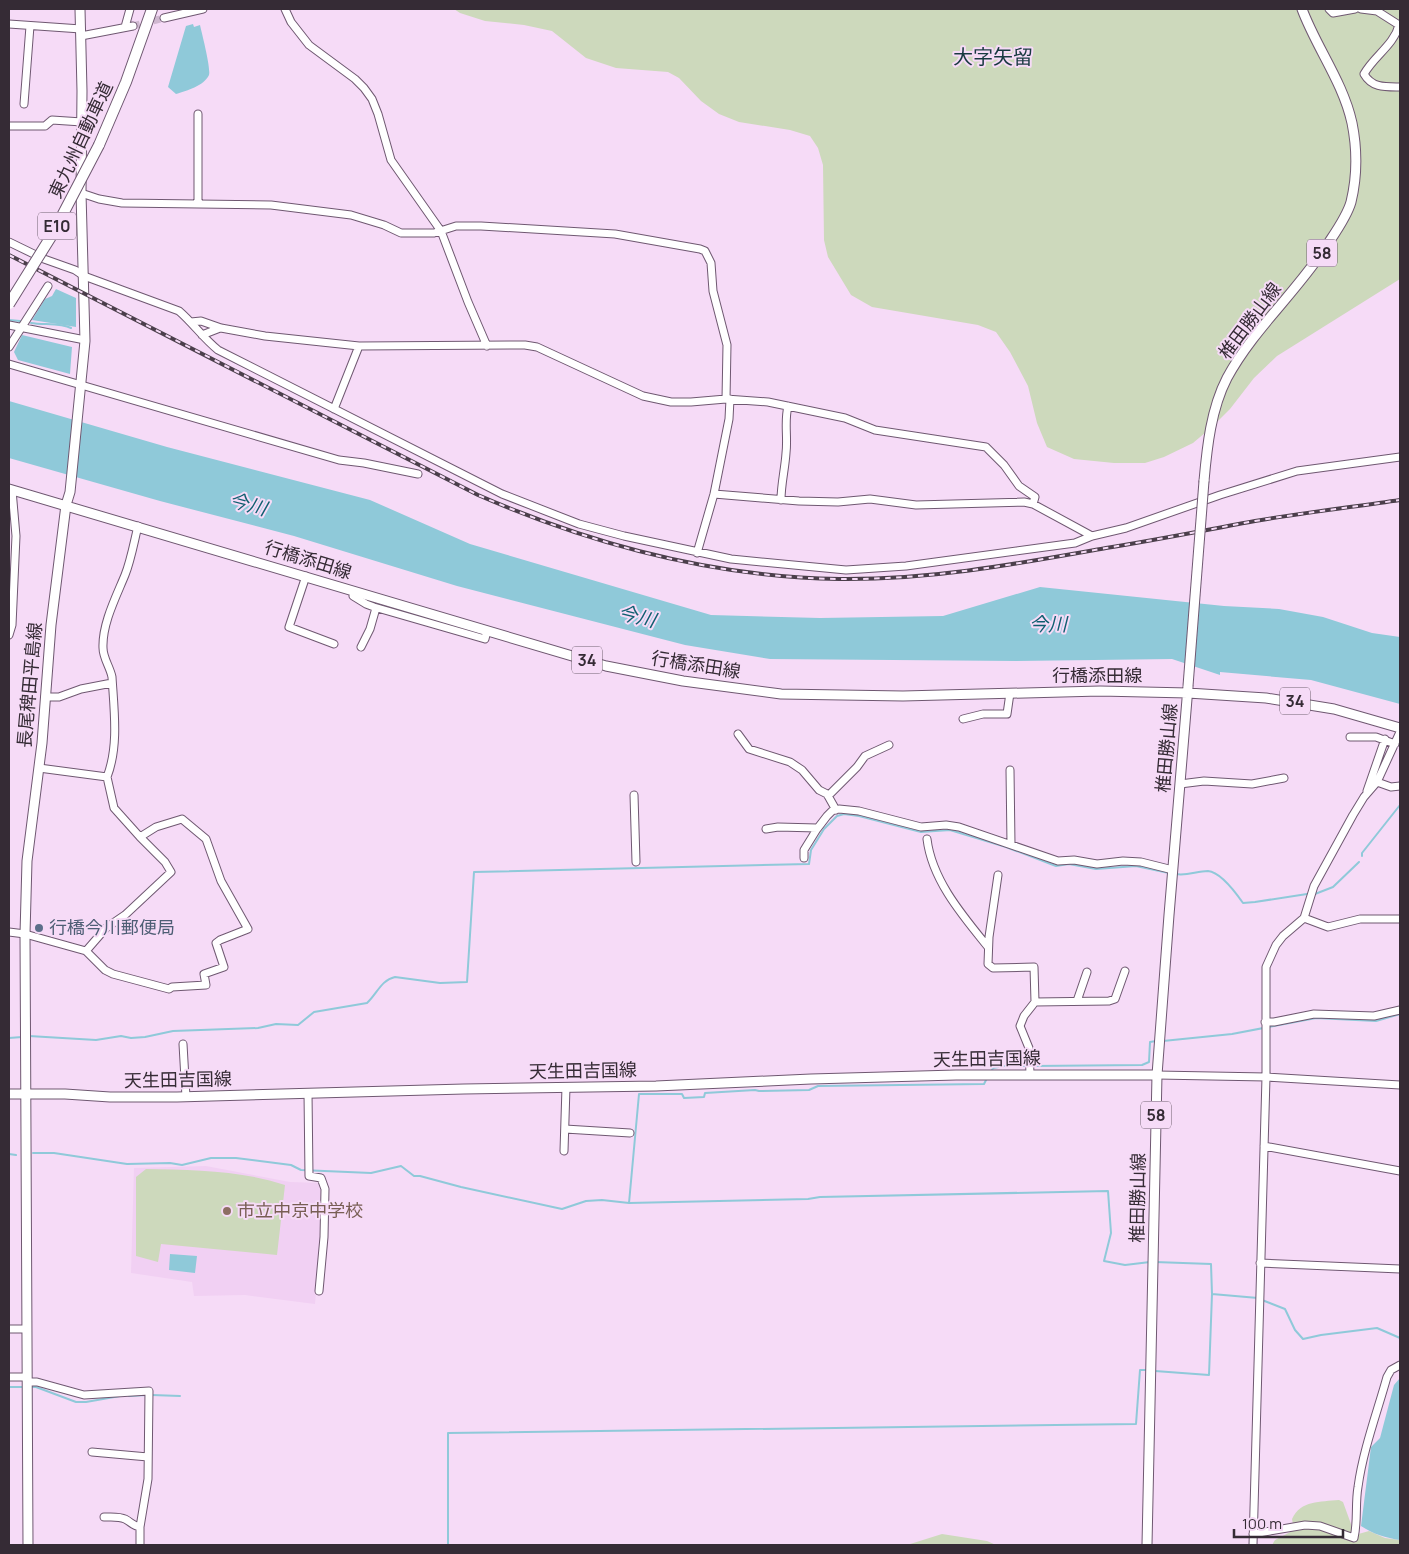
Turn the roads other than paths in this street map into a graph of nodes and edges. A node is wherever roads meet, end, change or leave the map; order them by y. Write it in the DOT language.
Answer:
graph roads {
  1 [pos="80,9"];
  2 [pos="130,9"];
  3 [pos="152,9"];
  4 [pos="203,9"];
  5 [pos="285,9"];
  6 [pos="1302,9"];
  7 [pos="1329,9"];
  8 [pos="1355,9"];
  9 [pos="1361,9"];
  10 [pos="190,10"];
  11 [pos="164,18"];
  12 [pos="9,24"];
  13 [pos="30,26"];
  14 [pos="133,26"];
  15 [pos="125,27"];
  16 [pos="81,32"];
  17 [pos="1400,87"];
  18 [pos="24,104"];
  19 [pos="198,114"];
  20 [pos="82,122"];
  21 [pos="9,126"];
  22 [pos="81,193"];
  23 [pos="198,204"];
  24 [pos="441,231"];
  25 [pos="9,242"];
  26 [pos="84,276"];
  27 [pos="48,286"];
  28 [pos="9,304"];
  29 [pos="191,322"];
  30 [pos="9,325"];
  31 [pos="21,327"];
  32 [pos="221,328"];
  33 [pos="202,335"];
  34 [pos="85,340"];
  35 [pos="359,346"];
  36 [pos="488,346"];
  37 [pos="9,347"];
  38 [pos="9,364"];
  39 [pos="82,388"];
  40 [pos="728,399"];
  41 [pos="788,406"];
  42 [pos="334,409"];
  43 [pos="1400,457"];
  44 [pos="418,474"];
  45 [pos="10,490"];
  46 [pos="714,494"];
  47 [pos="780,500"];
  48 [pos="1033,504"];
  49 [pos="66,505"];
  50 [pos="138,526"];
  51 [pos="1092,536"];
  52 [pos="697,553"];
  53 [pos="306,576"];
  54 [pos="354,591"];
  55 [pos="376,608"];
  56 [pos="487,631"];
  57 [pos="9,635"];
  58 [pos="334,644"];
  59 [pos="361,647"];
  60 [pos="112,684"];
  61 [pos="1188,689"];
  62 [pos="1010,693"];
  63 [pos="46,697"];
  64 [pos="963,719"];
  65 [pos="1400,728"];
  66 [pos="1400,732"];
  67 [pos="738,734"];
  68 [pos="1350,737"];
  69 [pos="1385,739"];
  70 [pos="1395,744"];
  71 [pos="889,745"];
  72 [pos="39,768"];
  73 [pos="1010,770"];
  74 [pos="107,777"];
  75 [pos="1284,778"];
  76 [pos="1377,782"];
  77 [pos="1180,784"];
  78 [pos="1400,786"];
  79 [pos="634,795"];
  80 [pos="828,796"];
  81 [pos="1364,797"];
  82 [pos="836,810"];
  83 [pos="818,828"];
  84 [pos="766,829"];
  85 [pos="140,837"];
  86 [pos="927,839"];
  87 [pos="1011,844"];
  88 [pos="804,858"];
  89 [pos="636,862"];
  90 [pos="1173,870"];
  91 [pos="998,875"];
  92 [pos="1304,918"];
  93 [pos="1400,919"];
  94 [pos="9,932"];
  95 [pos="25,934"];
  96 [pos="988,947"];
  97 [pos="86,951"];
  98 [pos="1125,971"];
  99 [pos="1087,972"];
  100 [pos="1077,1001"];
  101 [pos="1035,1002"];
  102 [pos="1400,1010"];
  103 [pos="1265,1022"];
  104 [pos="183,1044"];
  105 [pos="1030,1074"];
  106 [pos="1157,1075"];
  107 [pos="1266,1077"];
  108 [pos="1400,1085"];
  109 [pos="566,1087"];
  110 [pos="26,1093"];
  111 [pos="9,1094"];
  112 [pos="308,1094"];
  113 [pos="186,1097"];
  114 [pos="565,1129"];
  115 [pos="630,1134"];
  116 [pos="1264,1146"];
  117 [pos="564,1151"];
  118 [pos="1400,1172"];
  119 [pos="1260,1263"];
  120 [pos="1400,1269"];
  121 [pos="318,1291"];
  122 [pos="9,1329"];
  123 [pos="27,1329"];
  124 [pos="1400,1365"];
  125 [pos="9,1377"];
  126 [pos="27,1379"];
  127 [pos="92,1452"];
  128 [pos="148,1457"];
  129 [pos="104,1518"];
  130 [pos="140,1527"];
  131 [pos="1253,1534"];
  132 [pos="28,1545"];
  133 [pos="140,1545"];
  134 [pos="1147,1545"];
  135 [pos="1253,1545"];
  1 -- 16 [label="main road, 長尾稗田平島線"];
  2 -- 15 [label="street"];
  3 -- 28 [label="highway, 東九州自動車道 / E10, bridge"];
  4 -- 10 [label="street"];
  5 -- 24 [label="street"];
  6 -- 61 [label="main road, 椎田勝山線 / 58, bridge"];
  7 -- 8 [label="street"];
  9 -- 17 [label="street"];
  10 -- 11 [label="street"];
  12 -- 13 [label="street"];
  13 -- 16 [label="street"];
  13 -- 18 [label="street"];
  14 -- 15 [label="street"];
  15 -- 16 [label="street"];
  16 -- 20 [label="main road, 長尾稗田平島線"];
  19 -- 23 [label="street"];
  20 -- 21 [label="street"];
  20 -- 22 [label="main road, 長尾稗田平島線"];
  22 -- 23 [label="street"];
  22 -- 26 [label="main road, 長尾稗田平島線"];
  23 -- 24 [label="street"];
  24 -- 36 [label="street"];
  24 -- 40 [label="street"];
  25 -- 26 [label="street"];
  26 -- 29 [label="street"];
  26 -- 34 [label="main road, 長尾稗田平島線"];
  27 -- 31 [label="street"];
  29 -- 32 [label="street"];
  29 -- 33 [label="street"];
  30 -- 31 [label="street"];
  31 -- 34 [label="street"];
  31 -- 37 [label="street"];
  32 -- 33 [label="street"];
  32 -- 35 [label="street"];
  33 -- 42 [label="street"];
  34 -- 39 [label="main road, 長尾稗田平島線"];
  35 -- 36 [label="street"];
  35 -- 42 [label="street"];
  36 -- 40 [label="street"];
  38 -- 39 [label="street"];
  39 -- 44 [label="street"];
  39 -- 49 [label="main road, 長尾稗田平島線"];
  40 -- 41 [label="street"];
  40 -- 46 [label="street"];
  41 -- 47 [label="street"];
  41 -- 48 [label="street"];
  42 -- 52 [label="street"];
  43 -- 51 [label="street"];
  45 -- 49 [label="main road, 行橋添田線 / 34"];
  45 -- 57 [label="street"];
  46 -- 47 [label="street"];
  46 -- 52 [label="street"];
  47 -- 48 [label="street"];
  48 -- 51 [label="street"];
  49 -- 50 [label="main road, 行橋添田線 / 34"];
  49 -- 63 [label="main road, 長尾稗田平島線"];
  50 -- 53 [label="main road, 行橋添田線 / 34"];
  50 -- 60 [label="street"];
  51 -- 52 [label="street"];
  53 -- 54 [label="main road, 行橋添田線 / 34"];
  53 -- 58 [label="street"];
  54 -- 55 [label="street"];
  54 -- 56 [label="main road, 行橋添田線 / 34"];
  55 -- 56 [label="street"];
  55 -- 59 [label="street"];
  56 -- 62 [label="main road, 行橋添田線 / 34"];
  60 -- 63 [label="street"];
  60 -- 74 [label="street"];
  61 -- 62 [label="main road, 行橋添田線 / 34"];
  61 -- 65 [label="main road, 行橋添田線 / 34"];
  61 -- 77 [label="main road, 椎田勝山線 / 58"];
  62 -- 64 [label="street"];
  63 -- 72 [label="main road, 長尾稗田平島線"];
  66 -- 70 [label="street"];
  67 -- 80 [label="street"];
  68 -- 69 [label="street"];
  69 -- 70 [label="street"];
  69 -- 81 [label="street"];
  70 -- 76 [label="street"];
  71 -- 80 [label="street"];
  72 -- 74 [label="street"];
  72 -- 95 [label="main road, 長尾稗田平島線"];
  73 -- 87 [label="street"];
  74 -- 85 [label="street"];
  75 -- 77 [label="street"];
  76 -- 78 [label="street"];
  76 -- 81 [label="street"];
  77 -- 90 [label="main road, 椎田勝山線 / 58"];
  79 -- 89 [label="street"];
  80 -- 82 [label="street"];
  81 -- 92 [label="street"];
  82 -- 83 [label="street"];
  82 -- 87 [label="street"];
  83 -- 84 [label="street"];
  83 -- 88 [label="street"];
  85 -- 97 [label="street"];
  85 -- 97 [label="street"];
  86 -- 96 [label="street"];
  87 -- 90 [label="street"];
  90 -- 106 [label="main road, 椎田勝山線 / 58"];
  91 -- 96 [label="street"];
  92 -- 93 [label="street"];
  92 -- 103 [label="street"];
  94 -- 95 [label="street"];
  95 -- 97 [label="street"];
  95 -- 110 [label="main road, 長尾稗田平島線"];
  96 -- 101 [label="street"];
  98 -- 100 [label="street"];
  99 -- 100 [label="street"];
  100 -- 101 [label="street"];
  101 -- 105 [label="street"];
  102 -- 103 [label="street"];
  103 -- 107 [label="street"];
  104 -- 113 [label="street"];
  105 -- 106 [label="main road, 天生田吉国線"];
  105 -- 109 [label="main road, 天生田吉国線"];
  106 -- 107 [label="street"];
  106 -- 134 [label="main road, 椎田勝山線 / 58"];
  107 -- 108 [label="street"];
  107 -- 116 [label="street"];
  109 -- 112 [label="main road, 天生田吉国線"];
  109 -- 114 [label="street"];
  110 -- 111 [label="main road, 天生田吉国線"];
  110 -- 113 [label="main road, 天生田吉国線"];
  110 -- 123 [label="main road, 長尾稗田平島線"];
  112 -- 113 [label="main road, 天生田吉国線"];
  112 -- 121 [label="street"];
  114 -- 115 [label="street"];
  114 -- 117 [label="street"];
  116 -- 118 [label="street"];
  116 -- 119 [label="street"];
  119 -- 120 [label="street"];
  119 -- 131 [label="street"];
  122 -- 123 [label="street"];
  123 -- 126 [label="main road, 長尾稗田平島線"];
  124 -- 131 [label="street"];
  125 -- 126 [label="street"];
  126 -- 128 [label="street"];
  126 -- 132 [label="main road, 長尾稗田平島線"];
  127 -- 128 [label="street"];
  128 -- 130 [label="street"];
  129 -- 130 [label="street"];
  130 -- 133 [label="street"];
  131 -- 135 [label="street"];
}
